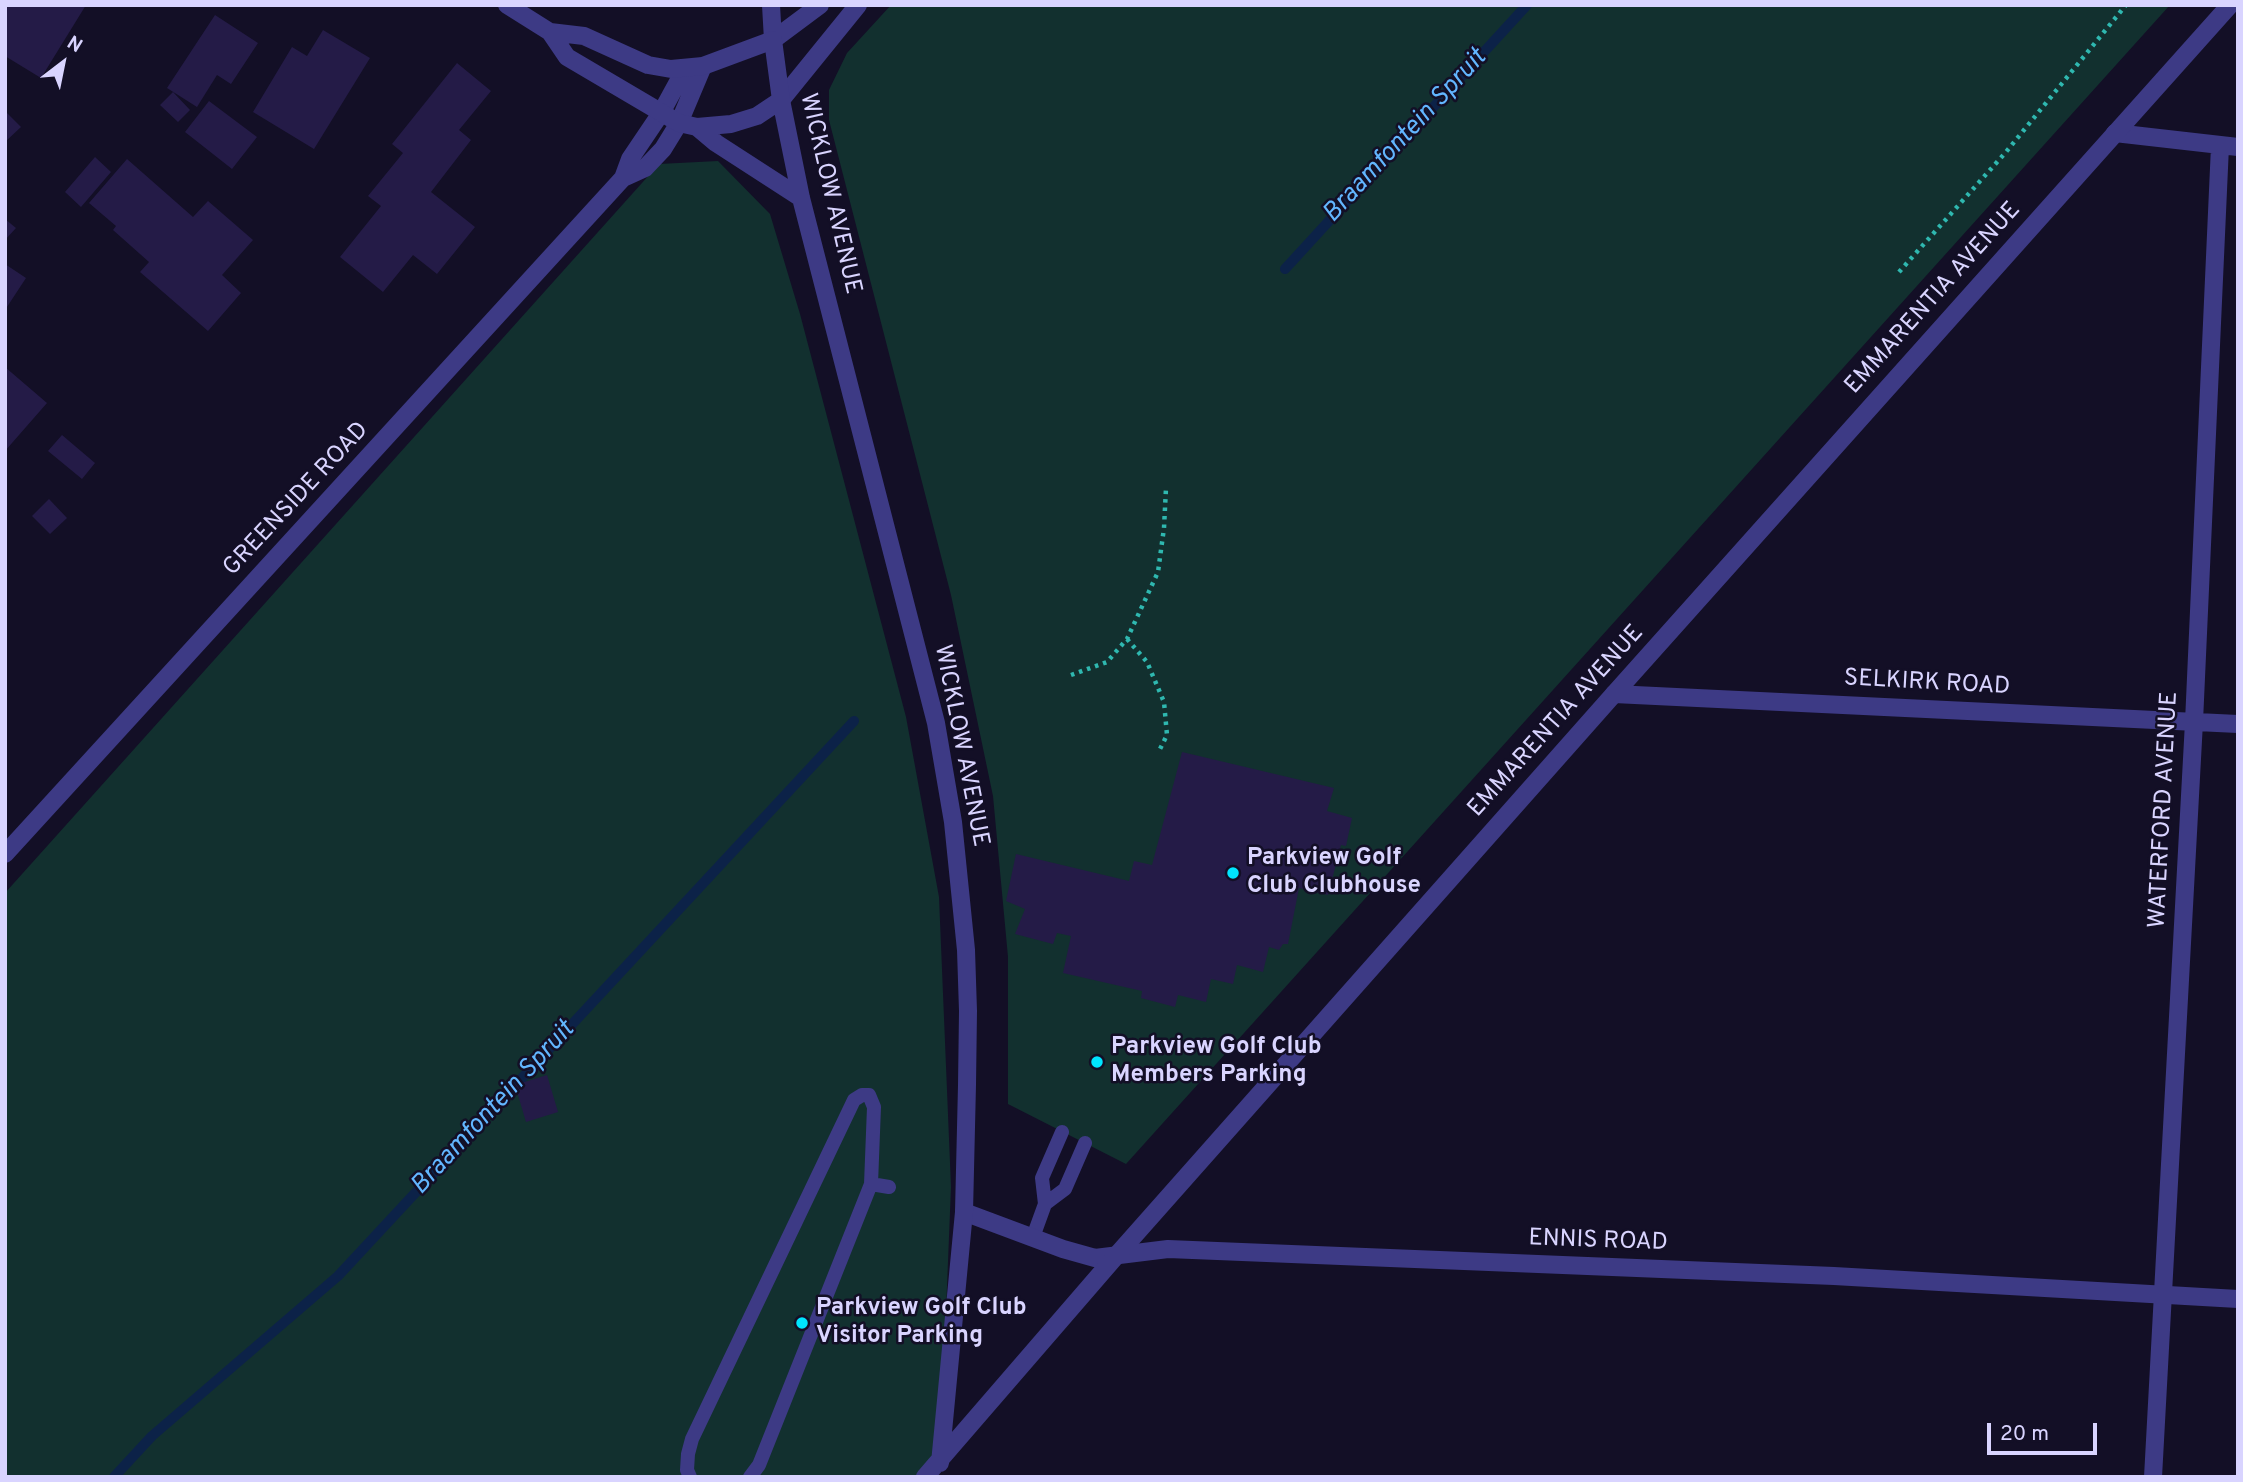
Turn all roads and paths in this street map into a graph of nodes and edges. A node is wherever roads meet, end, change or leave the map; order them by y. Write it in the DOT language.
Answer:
graph roads {
  1 [pos="507,5"];
  2 [pos="771,5"];
  3 [pos="820,5"];
  4 [pos="858,5"];
  5 [pos="2126,5"];
  6 [pos="2230,5"];
  7 [pos="550,32"];
  8 [pos="773,40"];
  9 [pos="694,67"];
  10 [pos="782,100"];
  11 [pos="661,113"];
  12 [pos="679,123"];
  13 [pos="697,127"];
  14 [pos="2115,133"];
  15 [pos="2229,146"];
  16 [pos="623,178"];
  17 [pos="801,198"];
  18 [pos="1899,272"];
  19 [pos="1166,488"];
  20 [pos="1127,639"];
  21 [pos="1071,675"];
  22 [pos="1614,694"];
  23 [pos="2194,722"];
  24 [pos="2238,724"];
  25 [pos="1159,751"];
  26 [pos="5,853"];
  27 [pos="1062,1132"];
  28 [pos="1085,1143"];
  29 [pos="871,1184"];
  30 [pos="889,1187"];
  31 [pos="1045,1204"];
  32 [pos="964,1212"];
  33 [pos="1033,1237"];
  34 [pos="1116,1256"];
  35 [pos="2163,1295"];
  36 [pos="2238,1299"];
  37 [pos="940,1469"];
  38 [pos="690,1477"];
  39 [pos="750,1477"];
  40 [pos="925,1477"];
  41 [pos="2153,1477"];
  1 -- 7 [label="street"];
  2 -- 8 [label="street, WICKLOW AVENUE"];
  3 -- 8 [label="street"];
  4 -- 10 [label="street"];
  5 -- 18 [label="path"];
  6 -- 14 [label="street, EMMARENTIA AVENUE"];
  7 -- 9 [label="street"];
  7 -- 11 [label="street"];
  8 -- 9 [label="street"];
  8 -- 10 [label="street, WICKLOW AVENUE"];
  9 -- 11 [label="street, GREENSIDE ROAD"];
  9 -- 12 [label="street, GREENSIDE ROAD"];
  10 -- 13 [label="street"];
  10 -- 17 [label="street, WICKLOW AVENUE"];
  11 -- 12 [label="street"];
  11 -- 16 [label="street, GREENSIDE ROAD"];
  12 -- 13 [label="street"];
  12 -- 16 [label="street, GREENSIDE ROAD"];
  13 -- 17 [label="street"];
  14 -- 15 [label="street"];
  14 -- 22 [label="street, EMMARENTIA AVENUE"];
  15 -- 23 [label="street, WATERFORD AVENUE"];
  16 -- 26 [label="street, GREENSIDE ROAD"];
  17 -- 32 [label="street, WICKLOW AVENUE"];
  19 -- 20 [label="path"];
  20 -- 21 [label="path"];
  20 -- 25 [label="path"];
  22 -- 23 [label="street, SELKIRK ROAD"];
  22 -- 34 [label="street, EMMARENTIA AVENUE"];
  23 -- 24 [label="street, SELKIRK ROAD"];
  23 -- 35 [label="street, WATERFORD AVENUE"];
  27 -- 31 [label="lane"];
  28 -- 31 [label="lane"];
  29 -- 30 [label="lane"];
  29 -- 38 [label="lane"];
  29 -- 39 [label="lane"];
  31 -- 33 [label="lane"];
  32 -- 33 [label="street, ENNIS ROAD"];
  32 -- 37 [label="street, WICKLOW AVENUE"];
  33 -- 34 [label="street, ENNIS ROAD"];
  34 -- 35 [label="street, ENNIS ROAD"];
  34 -- 37 [label="street, EMMARENTIA AVENUE"];
  35 -- 36 [label="street, ENNIS ROAD"];
  35 -- 41 [label="street, WATERFORD AVENUE"];
  37 -- 40 [label="street, EMMARENTIA AVENUE"];
}
